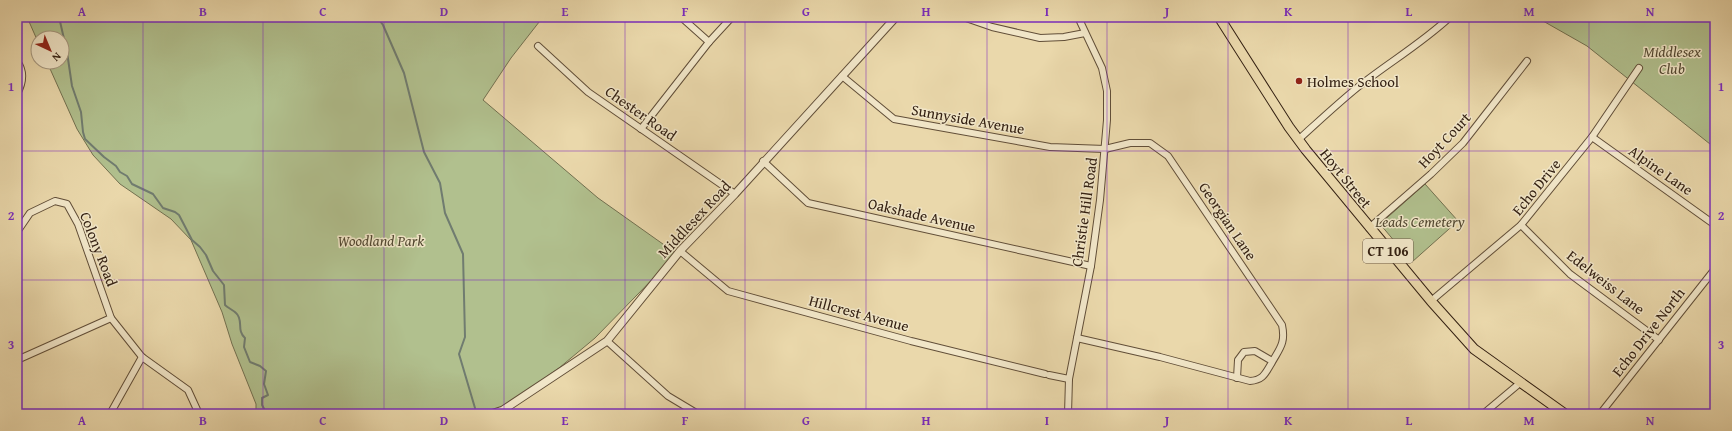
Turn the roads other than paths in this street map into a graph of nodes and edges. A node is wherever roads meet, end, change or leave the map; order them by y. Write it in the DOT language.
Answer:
graph roads {
  1 [pos="681,17"];
  2 [pos="732,17"];
  3 [pos="896,17"];
  4 [pos="963,17"];
  5 [pos="1078,17"];
  6 [pos="1219,17"];
  7 [pos="1450,17"];
  8 [pos="1085,33"];
  9 [pos="709,42"];
  10 [pos="538,46"];
  11 [pos="17,61"];
  12 [pos="1527,61"];
  13 [pos="1639,68"];
  14 [pos="842,76"];
  15 [pos="17,94"];
  16 [pos="641,129"];
  17 [pos="1592,137"];
  18 [pos="1298,140"];
  19 [pos="1105,149"];
  20 [pos="763,161"];
  21 [pos="735,194"];
  22 [pos="1522,225"];
  23 [pos="1715,225"];
  24 [pos="1369,228"];
  25 [pos="17,232"];
  26 [pos="680,251"];
  27 [pos="1715,265"];
  28 [pos="1090,266"];
  29 [pos="1431,301"];
  30 [pos="111,318"];
  31 [pos="1076,338"];
  32 [pos="1659,340"];
  33 [pos="607,341"];
  34 [pos="142,357"];
  35 [pos="17,360"];
  36 [pos="1272,361"];
  37 [pos="1237,378"];
  38 [pos="1069,379"];
  39 [pos="1520,383"];
  40 [pos="505,412"];
  41 [pos="110,414"];
  42 [pos="199,414"];
  43 [pos="491,414"];
  44 [pos="698,414"];
  45 [pos="1068,414"];
  46 [pos="1483,414"];
  47 [pos="1565,414"];
  48 [pos="1600,414"];
  1 -- 9 [label="street"];
  2 -- 9 [label="street"];
  3 -- 14 [label="street, Middlesex Road"];
  4 -- 8 [label="street"];
  5 -- 8 [label="street, Christie Hill Road"];
  6 -- 18 [label="main road, Hoyt Street / CT 106"];
  7 -- 18 [label="street"];
  8 -- 19 [label="street, Christie Hill Road"];
  9 -- 16 [label="street"];
  10 -- 16 [label="street, Chester Road"];
  11 -- 15 [label="street"];
  12 -- 24 [label="street, Hoyt Court"];
  13 -- 17 [label="street, Echo Drive"];
  14 -- 19 [label="street, Sunnyside Avenue"];
  14 -- 20 [label="street, Middlesex Road"];
  16 -- 21 [label="street, Chester Road"];
  17 -- 22 [label="street, Echo Drive"];
  17 -- 23 [label="street, Alpine Lane"];
  18 -- 24 [label="main road, Hoyt Street / CT 106"];
  19 -- 28 [label="street, Christie Hill Road"];
  19 -- 36 [label="street, Georgian Lane"];
  20 -- 21 [label="street, Middlesex Road"];
  20 -- 28 [label="street, Oakshade Avenue"];
  21 -- 26 [label="street, Middlesex Road"];
  22 -- 29 [label="street, Echo Drive"];
  22 -- 32 [label="street, Edelweiss Lane"];
  24 -- 29 [label="main road, Hoyt Street / CT 106"];
  25 -- 30 [label="street, Colony Road"];
  26 -- 33 [label="street, Middlesex Road"];
  26 -- 38 [label="street, Hillcrest Avenue"];
  27 -- 32 [label="street, Echo Drive North"];
  28 -- 31 [label="street, Christie Hill Road"];
  29 -- 39 [label="main road, Hoyt Street / CT 106"];
  30 -- 34 [label="street, Colony Road"];
  30 -- 35 [label="street"];
  31 -- 37 [label="street, Georgian Lane"];
  31 -- 38 [label="street, Christie Hill Road"];
  32 -- 48 [label="street, Echo Drive North"];
  33 -- 40 [label="street, Middlesex Road"];
  33 -- 44 [label="street"];
  34 -- 41 [label="street"];
  34 -- 42 [label="street, Colony Road"];
  36 -- 37 [label="street, Georgian Lane"];
  36 -- 37 [label="street"];
  38 -- 45 [label="street, Christie Hill Road"];
  39 -- 46 [label="street"];
  39 -- 47 [label="main road, Hoyt Street / CT 106"];
  40 -- 43 [label="street, Middlesex Road"];
}
